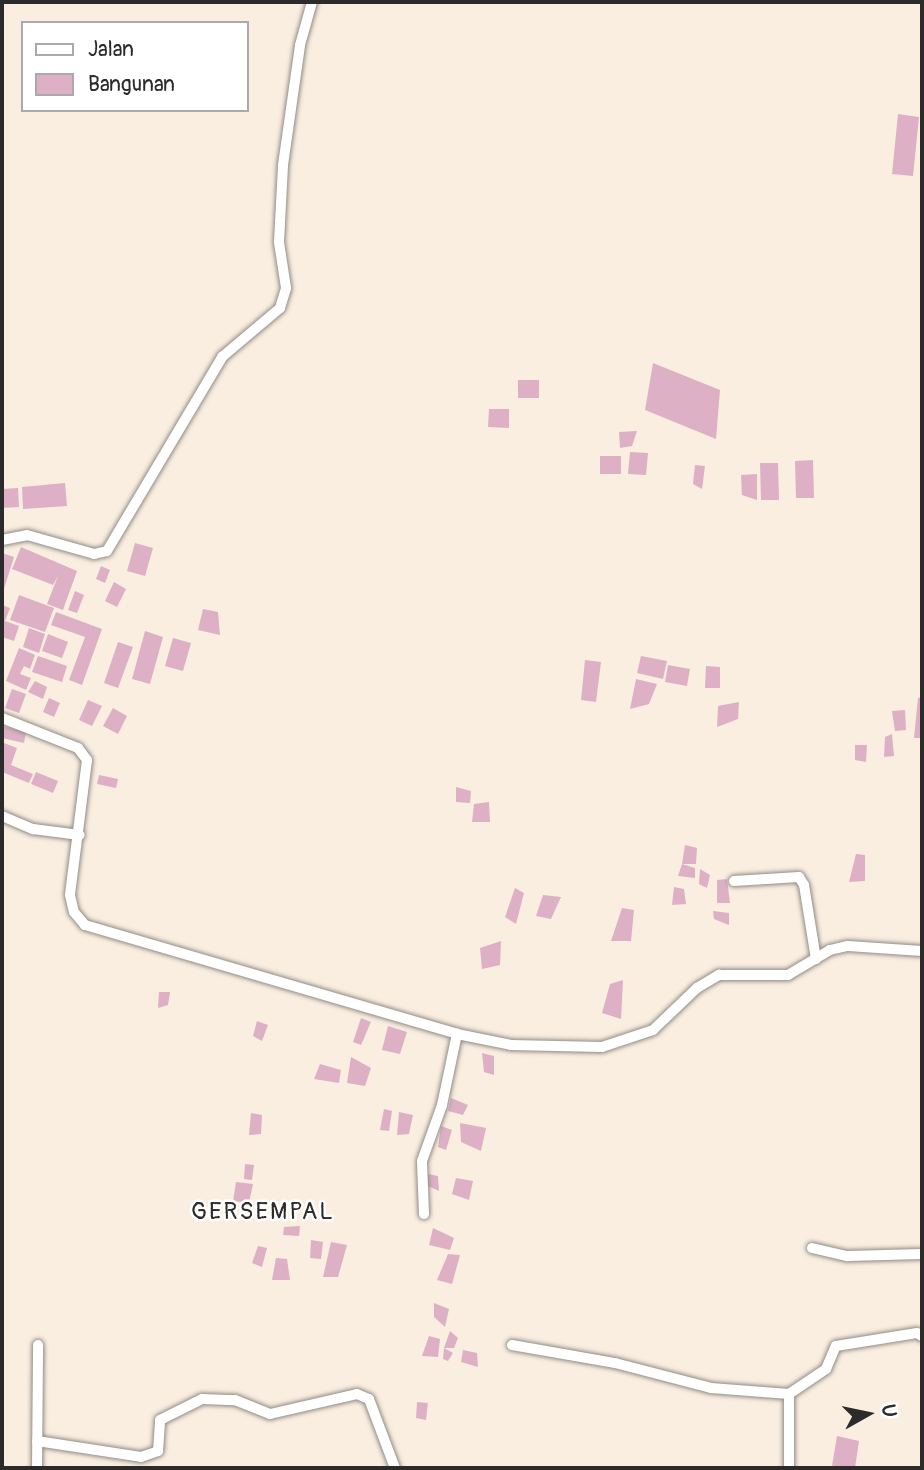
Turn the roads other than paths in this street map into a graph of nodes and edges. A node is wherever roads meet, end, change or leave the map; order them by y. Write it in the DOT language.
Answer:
graph roads {
  1 [pos="312,2"];
  2 [pos="2,540"];
  3 [pos="2,718"];
  4 [pos="2,816"];
  5 [pos="80,835"];
  6 [pos="734,881"];
  7 [pos="922,951"];
  8 [pos="816,959"];
  9 [pos="457,1034"];
  10 [pos="424,1214"];
  11 [pos="812,1248"];
  12 [pos="922,1254"];
  13 [pos="922,1336"];
  14 [pos="38,1345"];
  15 [pos="512,1345"];
  16 [pos="789,1394"];
  17 [pos="37,1441"];
  18 [pos="37,1468"];
  19 [pos="395,1468"];
  20 [pos="789,1468"];
  1 -- 2 [label="street"];
  3 -- 5 [label="street"];
  4 -- 5 [label="street"];
  5 -- 9 [label="street"];
  6 -- 8 [label="street"];
  7 -- 8 [label="street"];
  8 -- 9 [label="street"];
  9 -- 10 [label="street"];
  11 -- 12 [label="street"];
  13 -- 16 [label="street"];
  14 -- 17 [label="street"];
  15 -- 16 [label="street"];
  16 -- 20 [label="street"];
  17 -- 18 [label="street"];
  17 -- 19 [label="street"];
}
